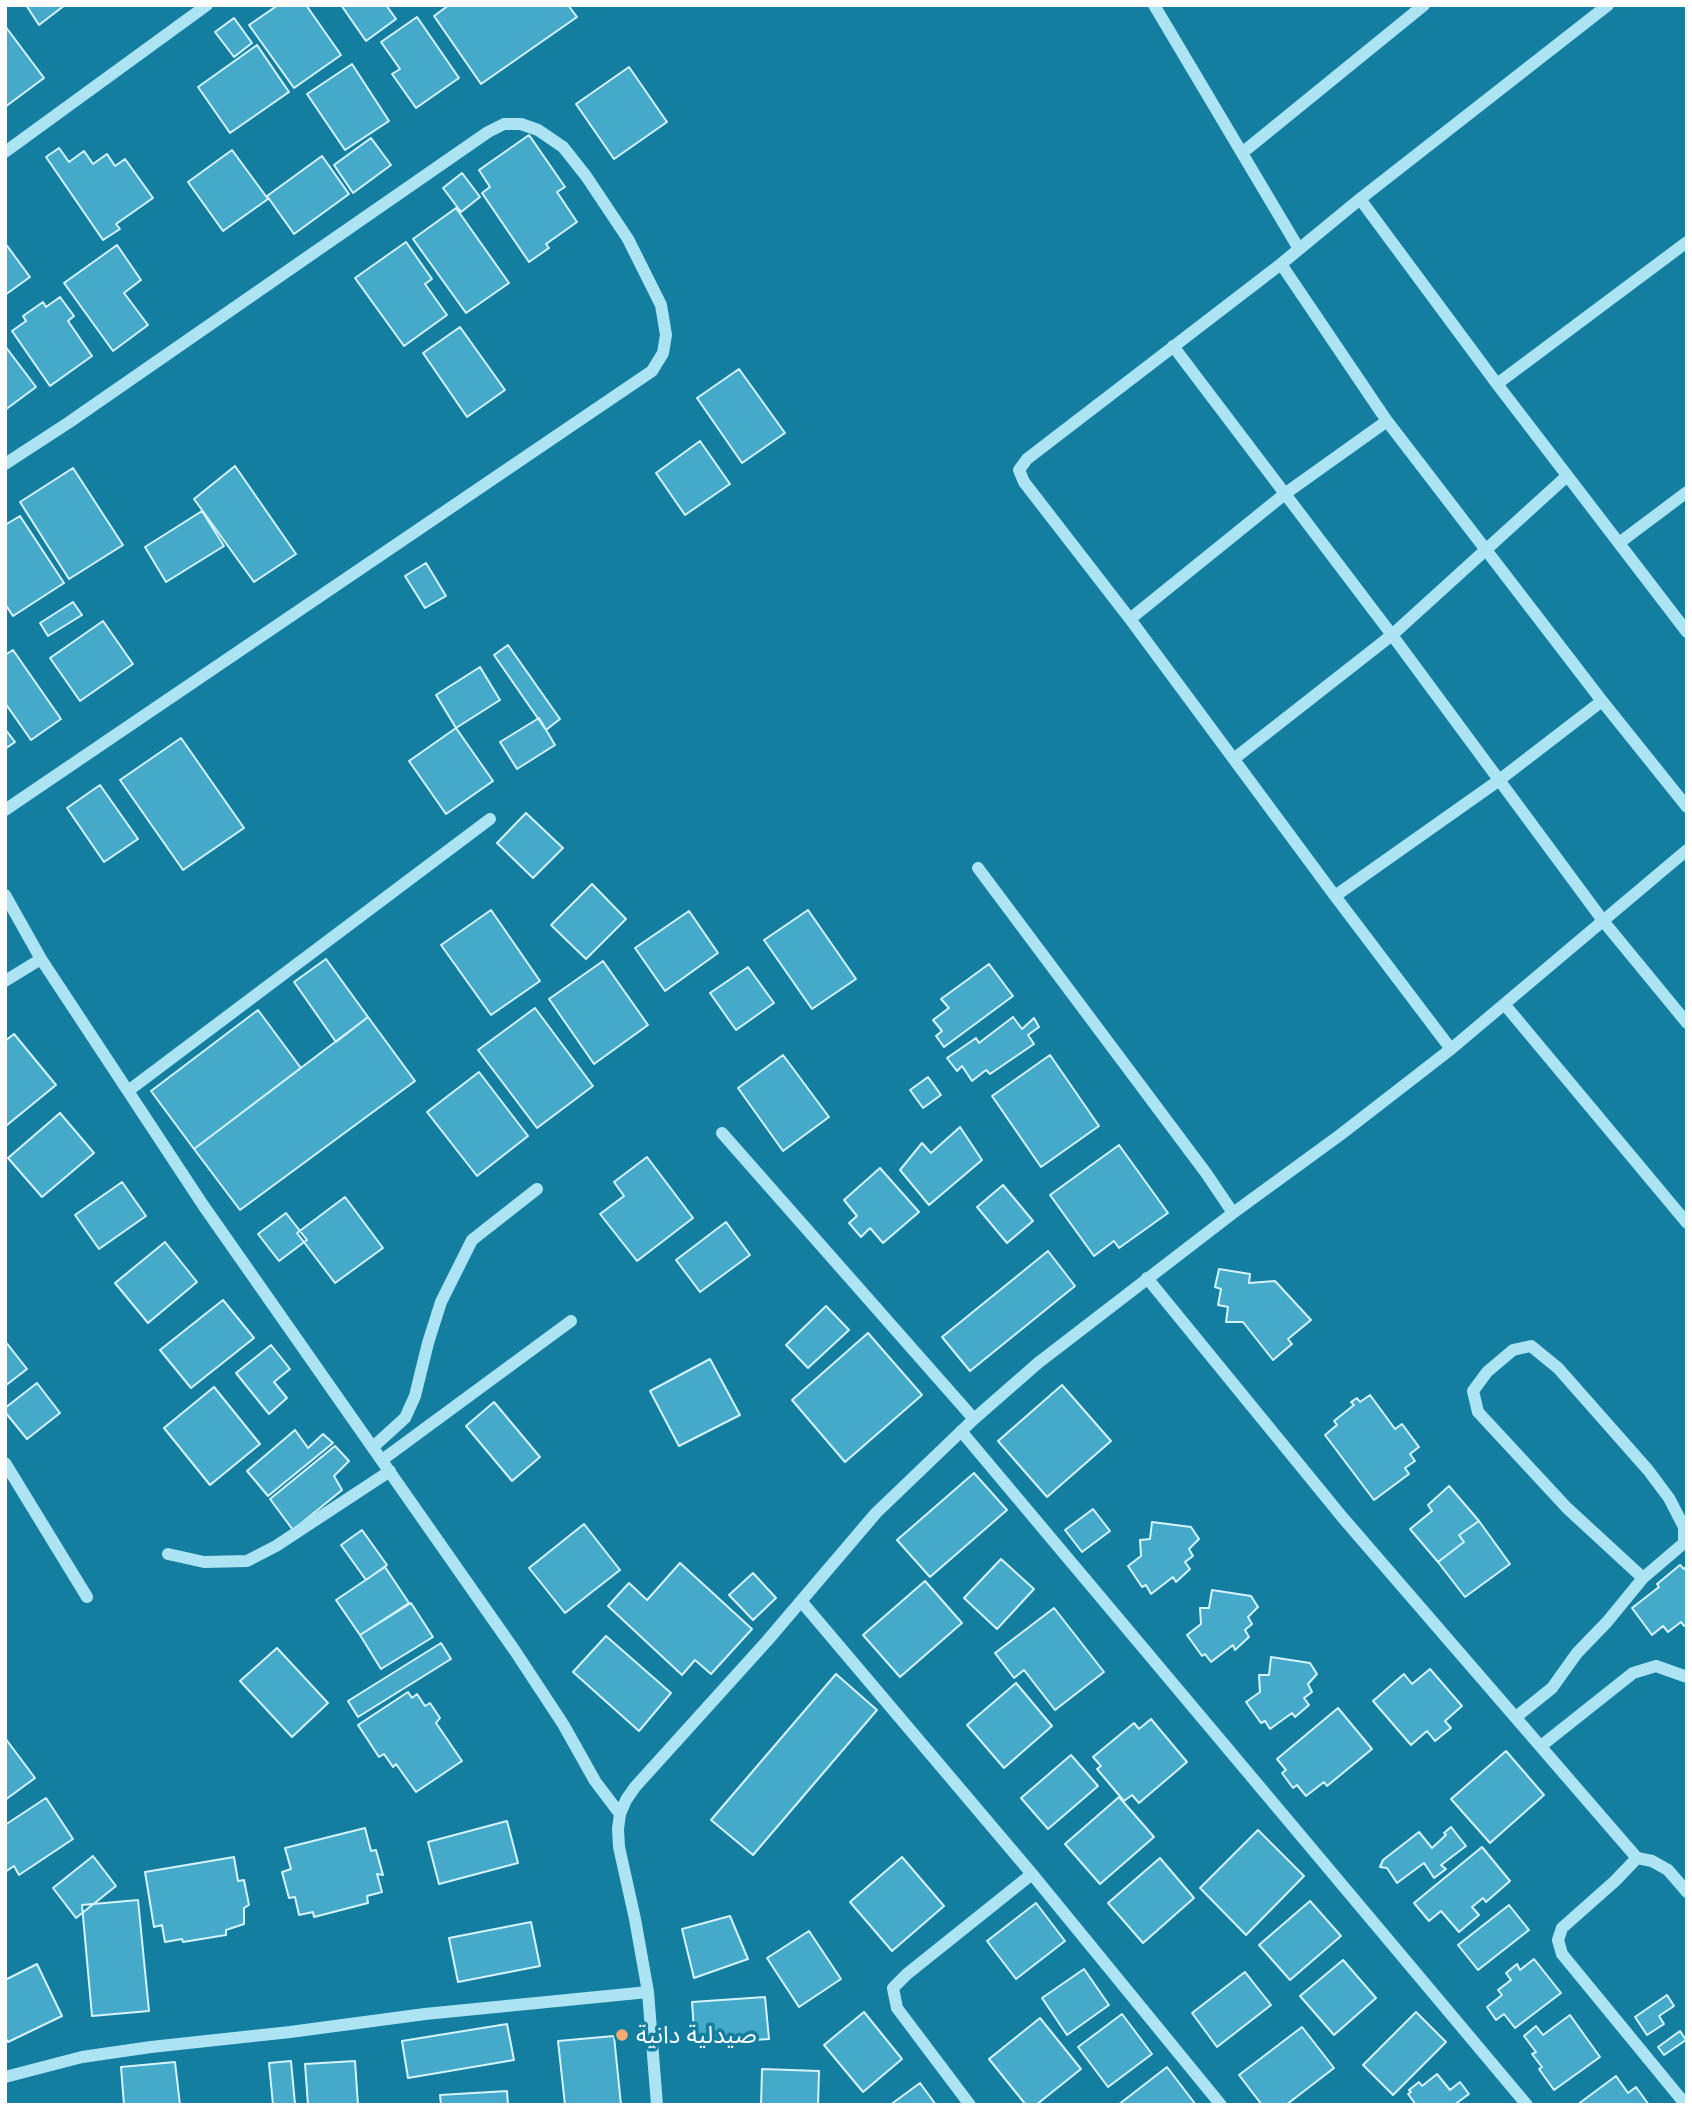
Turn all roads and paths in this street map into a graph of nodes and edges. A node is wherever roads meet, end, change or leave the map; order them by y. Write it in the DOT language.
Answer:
graph roads {
  1 [pos="207,5"];
  2 [pos="1154,5"];
  3 [pos="1424,5"];
  4 [pos="1608,5"];
  5 [pos="5,152"];
  6 [pos="1242,153"];
  7 [pos="1360,199"];
  8 [pos="1687,242"];
  9 [pos="1299,249"];
  10 [pos="1281,264"];
  11 [pos="1173,346"];
  12 [pos="1497,384"];
  13 [pos="1387,421"];
  14 [pos="5,464"];
  15 [pos="1567,476"];
  16 [pos="1687,492"];
  17 [pos="1286,493"];
  18 [pos="1619,543"];
  19 [pos="1485,550"];
  20 [pos="1130,619"];
  21 [pos="1687,632"];
  22 [pos="1392,635"];
  23 [pos="1602,701"];
  24 [pos="1235,758"];
  25 [pos="1498,781"];
  26 [pos="1687,807"];
  27 [pos="5,810"];
  28 [pos="490,820"];
  29 [pos="1687,850"];
  30 [pos="978,868"];
  31 [pos="5,895"];
  32 [pos="1335,897"];
  33 [pos="1604,922"];
  34 [pos="41,959"];
  35 [pos="5,981"];
  36 [pos="1504,1005"];
  37 [pos="1687,1023"];
  38 [pos="1451,1049"];
  39 [pos="128,1091"];
  40 [pos="722,1133"];
  41 [pos="537,1189"];
  42 [pos="1233,1213"];
  43 [pos="1687,1223"];
  44 [pos="1147,1278"];
  45 [pos="571,1321"];
  46 [pos="974,1419"];
  47 [pos="961,1431"];
  48 [pos="373,1447"];
  49 [pos="382,1460"];
  50 [pos="5,1463"];
  51 [pos="390,1471"];
  52 [pos="168,1554"];
  53 [pos="1643,1578"];
  54 [pos="87,1597"];
  55 [pos="801,1601"];
  56 [pos="1687,1677"];
  57 [pos="1516,1717"];
  58 [pos="1541,1746"];
  59 [pos="620,1814"];
  60 [pos="1637,1858"];
  61 [pos="1032,1874"];
  62 [pos="1687,1892"];
  63 [pos="648,1992"];
  64 [pos="5,2077"];
  65 [pos="657,2105"];
  66 [pos="970,2105"];
  67 [pos="1221,2105"];
  68 [pos="1527,2105"];
  69 [pos="1686,2105"];
  1 -- 5 [label="street"];
  2 -- 6 [label="street"];
  3 -- 6 [label="street"];
  4 -- 7 [label="street"];
  6 -- 9 [label="street"];
  7 -- 9 [label="street"];
  7 -- 12 [label="street"];
  8 -- 12 [label="street"];
  9 -- 10 [label="street"];
  10 -- 11 [label="street"];
  10 -- 13 [label="street"];
  11 -- 17 [label="street"];
  11 -- 20 [label="street"];
  12 -- 15 [label="street"];
  13 -- 17 [label="street"];
  13 -- 19 [label="street"];
  14 -- 27 [label="street"];
  15 -- 18 [label="street"];
  15 -- 19 [label="street"];
  16 -- 18 [label="street"];
  17 -- 20 [label="street"];
  17 -- 22 [label="street"];
  18 -- 21 [label="street"];
  19 -- 22 [label="street"];
  19 -- 23 [label="street"];
  20 -- 24 [label="street"];
  22 -- 24 [label="street"];
  22 -- 25 [label="street"];
  23 -- 25 [label="street"];
  23 -- 26 [label="street"];
  24 -- 32 [label="street"];
  25 -- 32 [label="street"];
  25 -- 33 [label="street"];
  28 -- 39 [label="street"];
  29 -- 33 [label="street"];
  30 -- 42 [label="street"];
  31 -- 34 [label="street"];
  32 -- 38 [label="street"];
  33 -- 36 [label="street"];
  33 -- 37 [label="street"];
  34 -- 35 [label="street"];
  34 -- 39 [label="street"];
  36 -- 38 [label="street"];
  36 -- 43 [label="street"];
  38 -- 42 [label="street"];
  39 -- 48 [label="street"];
  40 -- 46 [label="street"];
  41 -- 48 [label="street"];
  42 -- 44 [label="street"];
  44 -- 46 [label="street"];
  44 -- 57 [label="street"];
  45 -- 49 [label="street"];
  46 -- 47 [label="street"];
  47 -- 55 [label="street"];
  47 -- 68 [label="street"];
  48 -- 49 [label="street"];
  49 -- 51 [label="street"];
  50 -- 54 [label="street"];
  51 -- 52 [label="street"];
  51 -- 59 [label="street"];
  53 -- 53 [label="street"];
  53 -- 57 [label="street"];
  55 -- 59 [label="street"];
  55 -- 61 [label="street"];
  56 -- 58 [label="street"];
  57 -- 58 [label="street"];
  58 -- 60 [label="street"];
  59 -- 63 [label="street"];
  60 -- 62 [label="street"];
  60 -- 69 [label="street"];
  61 -- 66 [label="street"];
  61 -- 67 [label="street"];
  63 -- 64 [label="street"];
  63 -- 65 [label="street"];
}
